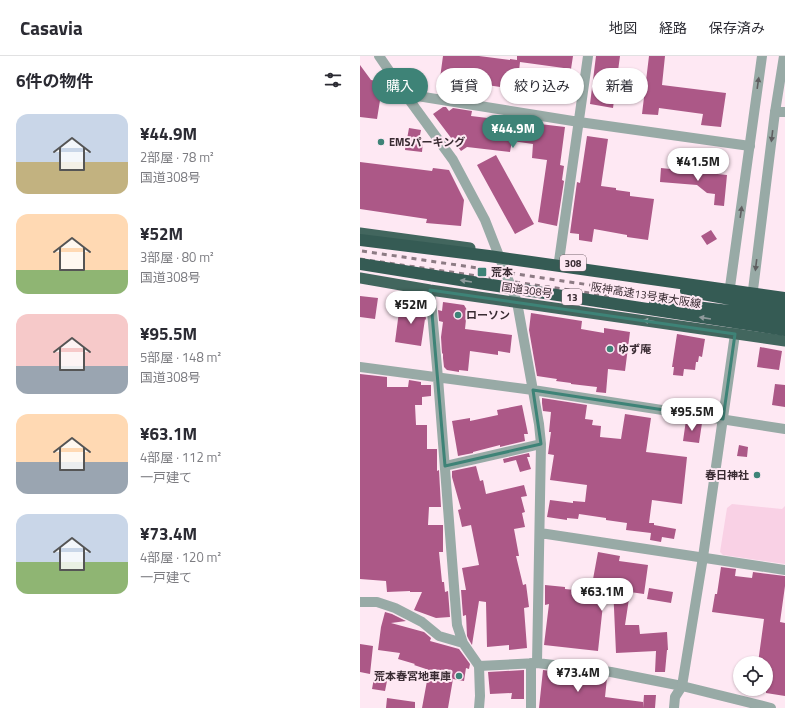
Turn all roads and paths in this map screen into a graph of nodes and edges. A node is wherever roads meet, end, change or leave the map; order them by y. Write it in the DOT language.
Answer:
graph roads {
  1 [pos="379,56"];
  2 [pos="588,56"];
  3 [pos="762,56"];
  4 [pos="784,56"];
  5 [pos="387,68"];
  6 [pos="428,98"];
  7 [pos="412,104"];
  8 [pos="780,112"];
  9 [pos="579,122"];
  10 [pos="750,146"];
  11 [pos="360,232"];
  12 [pos="360,240"];
  13 [pos="498,252"];
  14 [pos="559,261"];
  15 [pos="360,264"];
  16 [pos="588,270"];
  17 [pos="360,278"];
  18 [pos="485,284"];
  19 [pos="730,287"];
  20 [pos="430,290"];
  21 [pos="752,290"];
  22 [pos="785,294"];
  23 [pos="785,298"];
  24 [pos="517,302"];
  25 [pos="785,309"];
  26 [pos="785,318"];
  27 [pos="785,330"];
  28 [pos="735,334"];
  29 [pos="785,340"];
  30 [pos="360,367"];
  31 [pos="438,378"];
  32 [pos="533,390"];
  33 [pos="723,419"];
  34 [pos="785,429"];
  35 [pos="541,444"];
  36 [pos="445,466"];
  37 [pos="540,533"];
  38 [pos="703,557"];
  39 [pos="785,570"];
  40 [pos="360,602"];
  41 [pos="463,643"];
  42 [pos="534,663"];
  43 [pos="480,666"];
  44 [pos="682,686"];
  45 [pos="479,708"];
  46 [pos="531,708"];
  47 [pos="674,708"];
  48 [pos="771,708"];
  1 -- 5 [label="street"];
  2 -- 9 [label="street"];
  10 -- 3 [label="street, one-way"];
  4 -- 8 [label="street"];
  6 -- 9 [label="street"];
  7 -- 13 [label="street"];
  8 -- 21 [label="street, one-way"];
  9 -- 10 [label="street"];
  9 -- 14 [label="street"];
  19 -- 10 [label="street, one-way"];
  11 -- 13 [label="highway, 308"];
  12 -- 16 [label="highway, 阪神高速13号東大阪線, bridge"];
  13 -- 14 [label="highway, 308"];
  13 -- 24 [label="street"];
  14 -- 19 [label="highway, 308"];
  18 -- 15 [label="highway, 阪神高速13号東大阪線 / 13, one-way, bridge"];
  16 -- 23 [label="highway, 阪神高速13号東大阪線, bridge"];
  16 -- 25 [label="highway, bridge"];
  17 -- 20 [label="highway, 国道308号"];
  18 -- 26 [label="highway, bridge"];
  27 -- 18 [label="highway, 阪神高速13号東大阪線 / 13, one-way, bridge"];
  19 -- 21 [label="highway, 308"];
  19 -- 28 [label="street"];
  20 -- 24 [label="highway, 国道308号"];
  20 -- 31 [label="street"];
  21 -- 22 [label="highway, 308"];
  21 -- 28 [label="street"];
  28 -- 24 [label="highway, 国道308号, one-way"];
  24 -- 32 [label="street"];
  28 -- 29 [label="highway, 国道308号"];
  28 -- 33 [label="street"];
  30 -- 31 [label="street"];
  31 -- 32 [label="street"];
  31 -- 36 [label="street"];
  32 -- 33 [label="street"];
  32 -- 35 [label="street"];
  33 -- 34 [label="street"];
  33 -- 38 [label="street"];
  35 -- 36 [label="street"];
  35 -- 37 [label="street"];
  36 -- 41 [label="street"];
  37 -- 38 [label="street"];
  37 -- 42 [label="street"];
  38 -- 39 [label="street"];
  38 -- 44 [label="street"];
  40 -- 41 [label="street"];
  41 -- 43 [label="street"];
  42 -- 43 [label="street"];
  42 -- 44 [label="street"];
  42 -- 46 [label="street"];
  43 -- 45 [label="street"];
  44 -- 47 [label="street"];
  44 -- 48 [label="street"];
}
